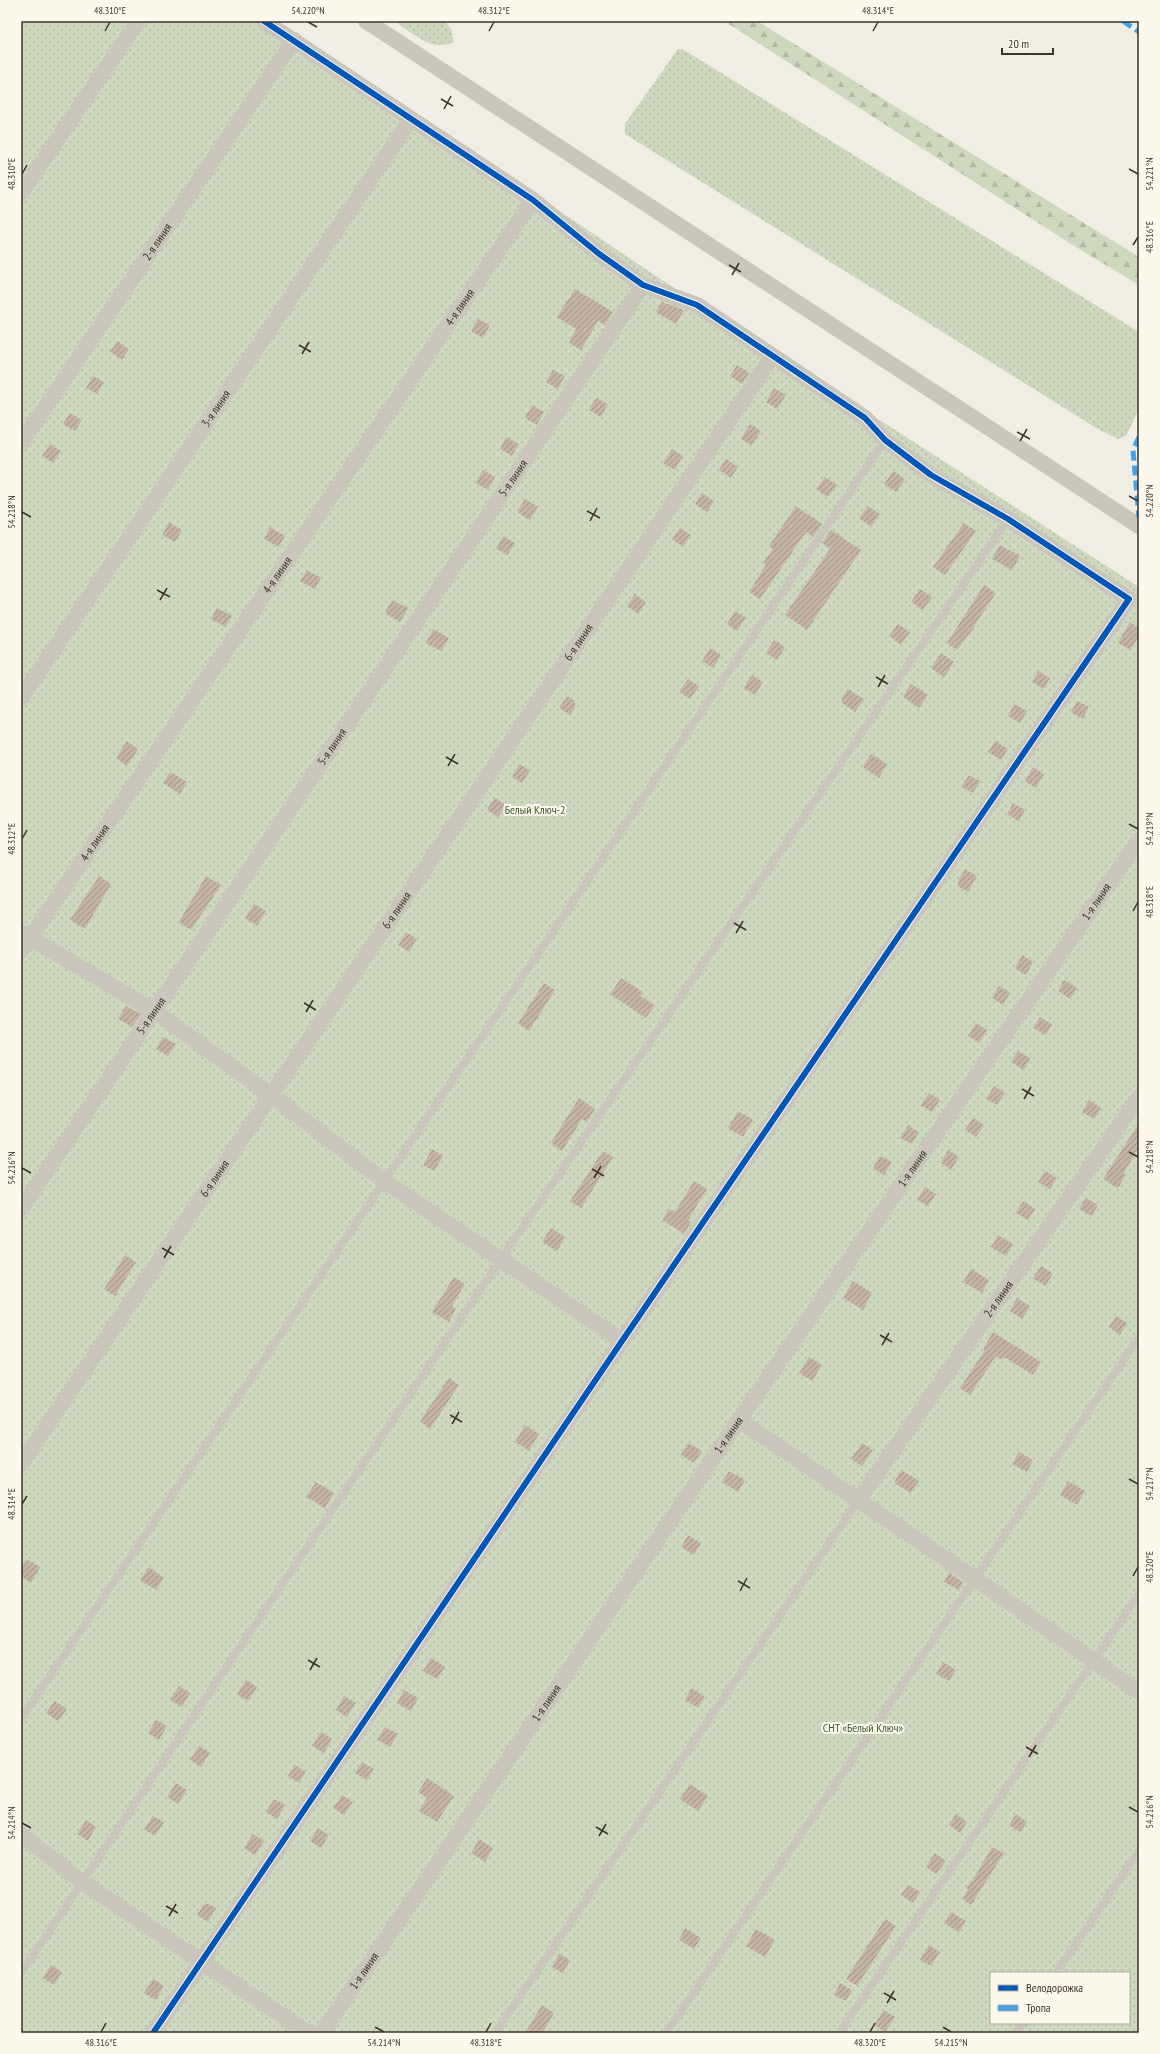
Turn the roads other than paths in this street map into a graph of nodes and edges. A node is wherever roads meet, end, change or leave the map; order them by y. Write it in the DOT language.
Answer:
graph roads {
  1 [pos="138,21"];
  2 [pos="264,21"];
  3 [pos="366,21"];
  4 [pos="294,40"];
  5 [pos="411,119"];
  6 [pos="21,193"];
  7 [pos="533,200"];
  8 [pos="643,285"];
  9 [pos="772,357"];
  10 [pos="885,440"];
  11 [pos="21,443"];
  12 [pos="1008,519"];
  13 [pos="1139,526"];
  14 [pos="21,698"];
  15 [pos="1139,840"];
  16 [pos="24,940"];
  17 [pos="154,1011"];
  18 [pos="272,1096"];
  19 [pos="1139,1098"];
  20 [pos="383,1180"];
  21 [pos="21,1209"];
  22 [pos="501,1259"];
  23 [pos="1139,1337"];
  24 [pos="622,1341"];
  25 [pos="739,1420"];
  26 [pos="21,1464"];
  27 [pos="858,1501"];
  28 [pos="974,1578"];
  29 [pos="1139,1594"];
  30 [pos="1094,1661"];
  31 [pos="1139,1692"];
  32 [pos="21,1719"];
  33 [pos="21,1834"];
  34 [pos="1139,1851"];
  35 [pos="82,1882"];
  36 [pos="201,1961"];
  37 [pos="1057,1972"];
  38 [pos="21,1973"];
  39 [pos="1021,2024"];
  40 [pos="153,2033"];
  41 [pos="308,2033"];
  42 [pos="322,2033"];
  43 [pos="495,2033"];
  44 [pos="666,2033"];
  45 [pos="839,2033"];
  46 [pos="1015,2033"];
  1 -- 6 [label="street"];
  2 -- 4 [label="street"];
  3 -- 13 [label="street"];
  4 -- 5 [label="street"];
  4 -- 11 [label="street, 2-я линия"];
  5 -- 7 [label="street"];
  5 -- 14 [label="street, 3-я линия"];
  7 -- 8 [label="street"];
  7 -- 16 [label="street, 4-я линия"];
  8 -- 9 [label="street"];
  8 -- 17 [label="street, 5-я линия"];
  9 -- 10 [label="street"];
  9 -- 18 [label="street, 6-я линия"];
  10 -- 12 [label="street"];
  10 -- 20 [label="lane"];
  12 -- 22 [label="lane"];
  12 -- 24 [label="street"];
  15 -- 25 [label="street, 1-я линия"];
  16 -- 17 [label="street"];
  17 -- 18 [label="street"];
  17 -- 21 [label="street, 5-я линия"];
  18 -- 20 [label="street"];
  18 -- 26 [label="street, 6-я линия"];
  19 -- 27 [label="street, 2-я линия"];
  20 -- 22 [label="street"];
  20 -- 32 [label="lane"];
  22 -- 24 [label="street"];
  22 -- 35 [label="lane"];
  23 -- 28 [label="lane"];
  24 -- 36 [label="street"];
  25 -- 27 [label="street"];
  25 -- 42 [label="street, 1-я линия"];
  27 -- 28 [label="street"];
  27 -- 43 [label="lane"];
  28 -- 30 [label="street"];
  28 -- 44 [label="lane"];
  29 -- 30 [label="lane"];
  30 -- 31 [label="street"];
  30 -- 45 [label="lane"];
  33 -- 35 [label="street"];
  34 -- 37 [label="lane"];
  35 -- 36 [label="street"];
  35 -- 38 [label="lane"];
  36 -- 40 [label="street"];
  36 -- 41 [label="street"];
  39 -- 46 [label="lane"];
}
